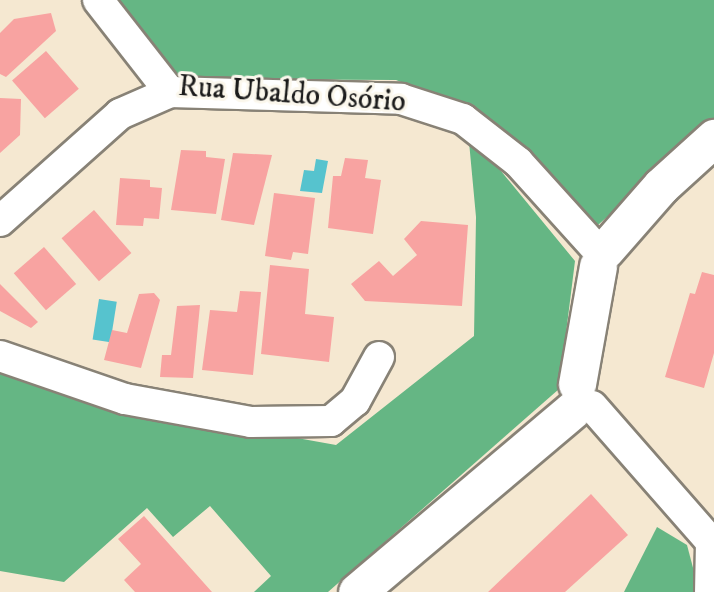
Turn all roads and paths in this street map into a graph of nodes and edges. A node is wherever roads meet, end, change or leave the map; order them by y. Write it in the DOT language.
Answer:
graph roads {
  1 [pos="98,0"];
  2 [pos="170,92"];
  3 [pos="714,138"];
  4 [pos="0,221"];
  5 [pos="596,251"];
  6 [pos="0,356"];
  7 [pos="379,357"];
  8 [pos="580,401"];
  9 [pos="357,592"];
  10 [pos="710,592"];
  1 -- 2 [label="street, Rua Ubaldo Osório"];
  2 -- 4 [label="street"];
  2 -- 5 [label="street, Rua Ubaldo Osório"];
  3 -- 5 [label="street"];
  5 -- 8 [label="street"];
  6 -- 7 [label="street"];
  8 -- 9 [label="street"];
  8 -- 10 [label="street"];
}
